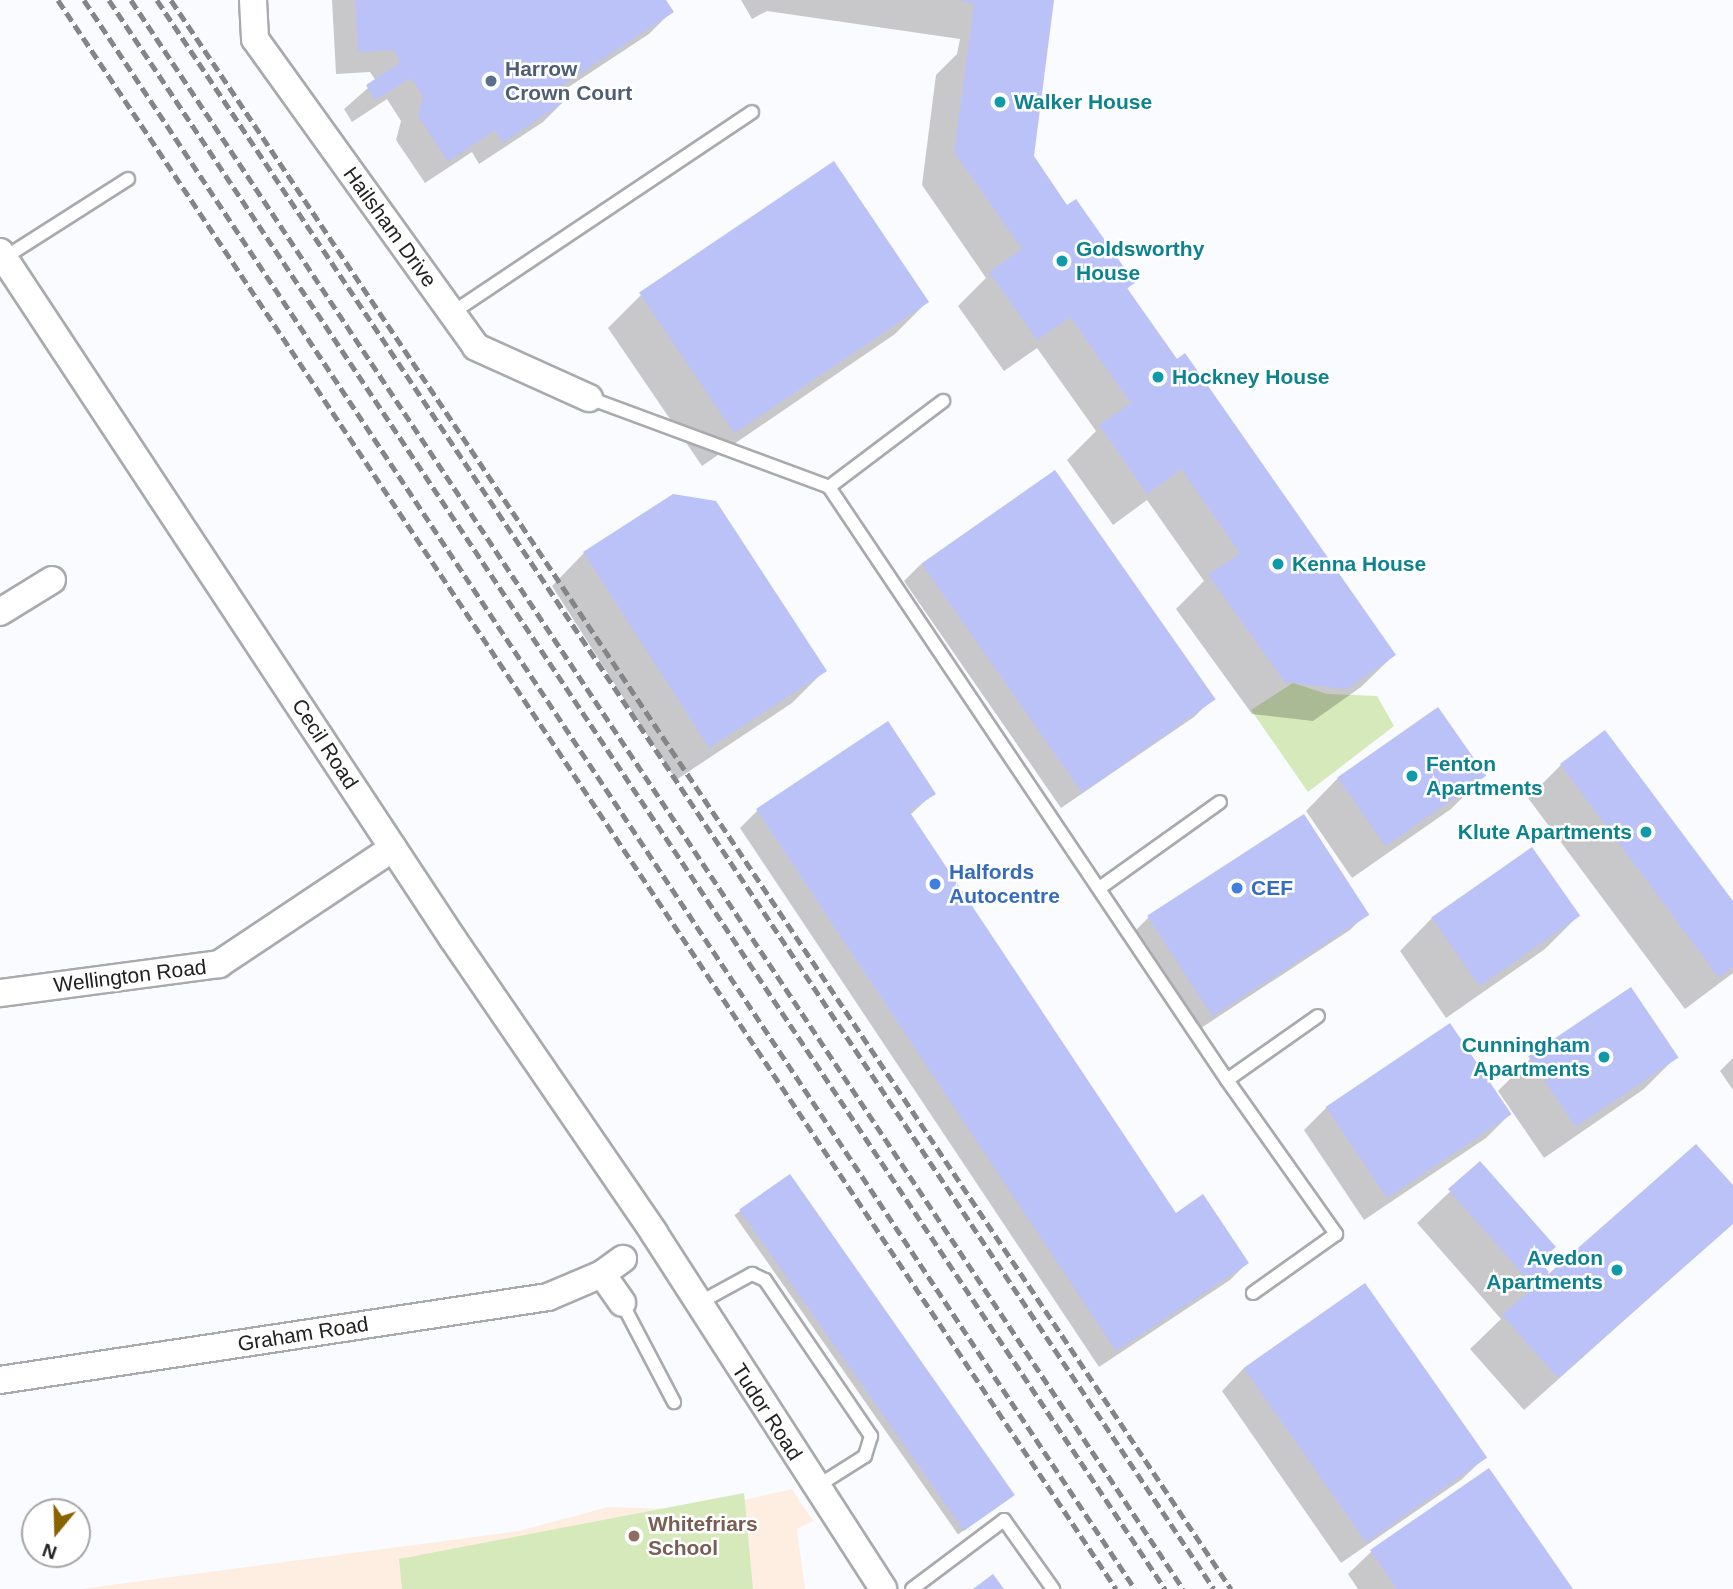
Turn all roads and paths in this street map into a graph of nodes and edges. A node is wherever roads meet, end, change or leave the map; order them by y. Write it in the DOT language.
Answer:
graph roads {
  1 [pos="253,0"];
  2 [pos="752,112"];
  3 [pos="128,179"];
  4 [pos="2,255"];
  5 [pos="452,313"];
  6 [pos="589,398"];
  7 [pos="943,401"];
  8 [pos="829,487"];
  9 [pos="52,580"];
  10 [pos="0,612"];
  11 [pos="1220,802"];
  12 [pos="393,848"];
  13 [pos="1101,887"];
  14 [pos="0,993"];
  15 [pos="1318,1016"];
  16 [pos="1227,1080"];
  17 [pos="654,1233"];
  18 [pos="623,1259"];
  19 [pos="602,1274"];
  20 [pos="1253,1293"];
  21 [pos="622,1303"];
  22 [pos="696,1304"];
  23 [pos="0,1380"];
  24 [pos="674,1402"];
  25 [pos="816,1488"];
  26 [pos="883,1589"];
  27 [pos="912,1589"];
  28 [pos="1053,1589"];
  1 -- 5 [label="street, Hailsham Drive"];
  2 -- 5 [label="lane"];
  3 -- 4 [label="lane"];
  4 -- 12 [label="street, Cecil Road"];
  5 -- 6 [label="street, Hailsham Drive"];
  6 -- 8 [label="lane"];
  7 -- 8 [label="lane"];
  8 -- 13 [label="lane"];
  9 -- 10 [label="street"];
  11 -- 13 [label="lane"];
  12 -- 14 [label="street, Wellington Road"];
  12 -- 17 [label="street, Cecil Road"];
  13 -- 16 [label="lane"];
  15 -- 16 [label="lane"];
  16 -- 20 [label="lane"];
  17 -- 22 [label="street, Tudor Road"];
  18 -- 19 [label="street, Graham Road"];
  19 -- 21 [label="street"];
  19 -- 23 [label="street, Graham Road"];
  21 -- 24 [label="lane"];
  22 -- 25 [label="street, Tudor Road"];
  22 -- 25 [label="lane"];
  25 -- 26 [label="street, Tudor Road"];
  27 -- 28 [label="lane"];
}
